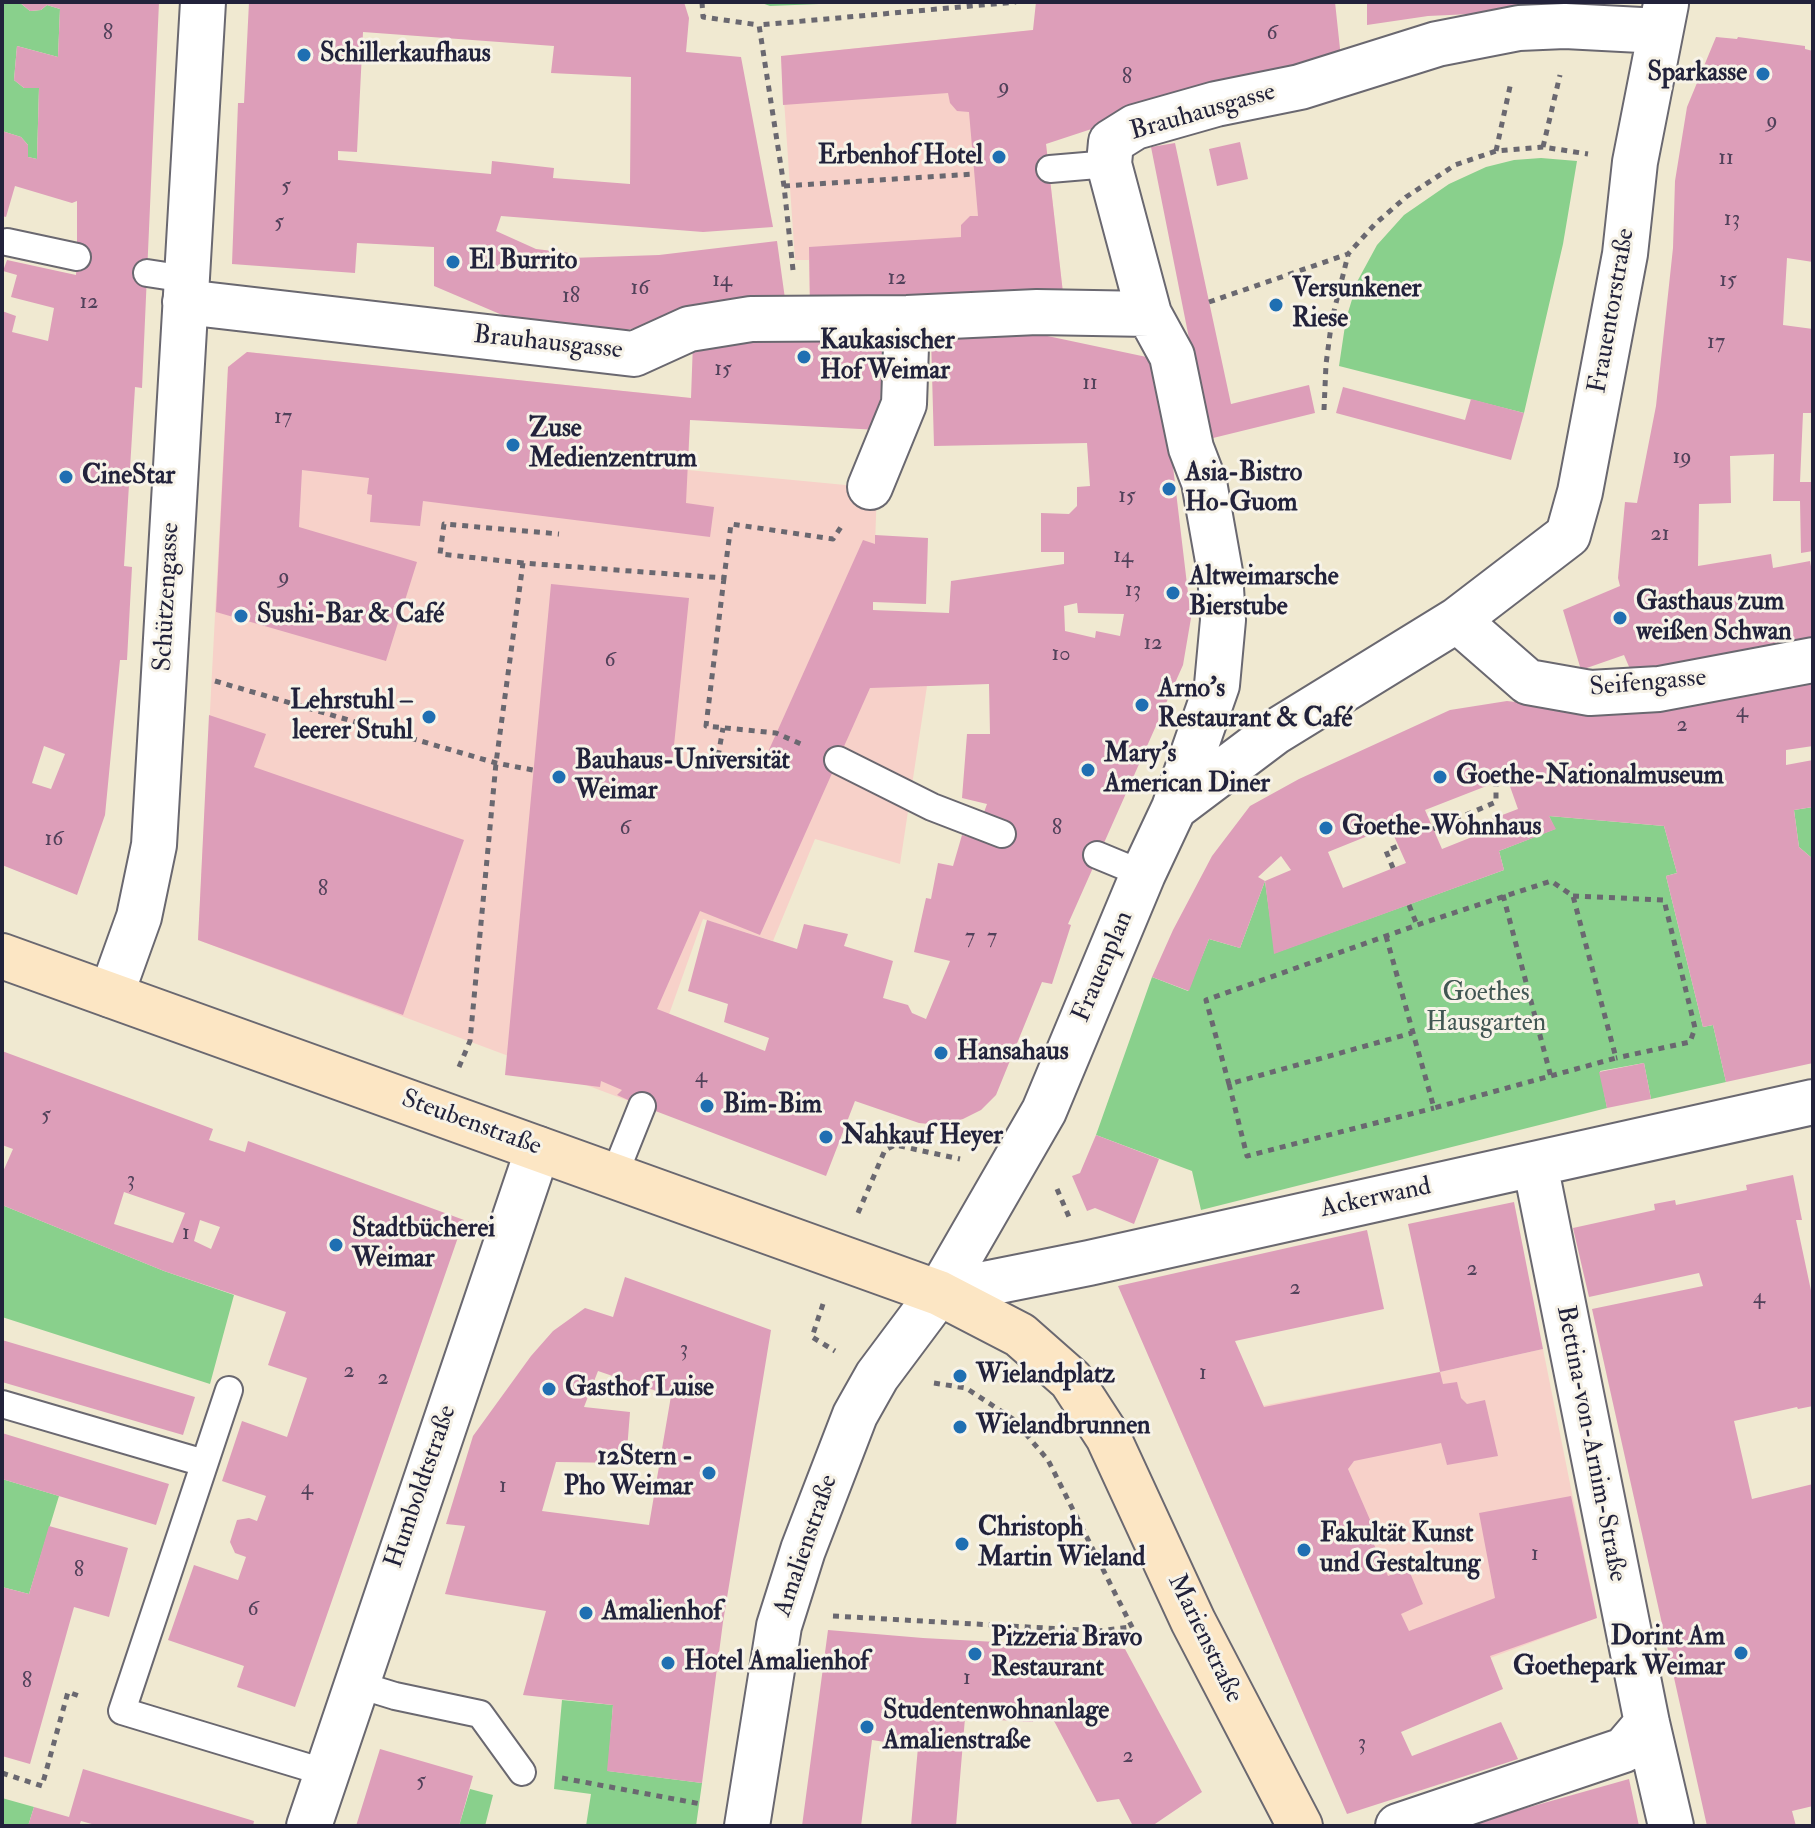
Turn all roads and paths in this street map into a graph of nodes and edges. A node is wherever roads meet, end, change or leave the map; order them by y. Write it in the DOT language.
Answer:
graph roads {
  1 [pos="203,2"];
  2 [pos="702,2"];
  3 [pos="1016,2"];
  4 [pos="1663,17"];
  5 [pos="759,25"];
  6 [pos="1514,67"];
  7 [pos="1561,73"];
  8 [pos="1543,147"];
  9 [pos="1496,151"];
  10 [pos="1635,162"];
  11 [pos="1109,164"];
  12 [pos="1050,169"];
  13 [pos="974,174"];
  14 [pos="784,186"];
  15 [pos="7,242"];
  16 [pos="1348,254"];
  17 [pos="77,257"];
  18 [pos="173,285"];
  19 [pos="1209,302"];
  20 [pos="1149,314"];
  21 [pos="799,318"];
  22 [pos="907,318"];
  23 [pos="1324,410"];
  24 [pos="870,487"];
  25 [pos="559,534"];
  26 [pos="523,563"];
  27 [pos="724,578"];
  28 [pos="1502,588"];
  29 [pos="1457,620"];
  30 [pos="1813,660"];
  31 [pos="164,667"];
  32 [pos="723,728"];
  33 [pos="776,733"];
  34 [pos="838,760"];
  35 [pos="496,763"];
  36 [pos="716,768"];
  37 [pos="533,770"];
  38 [pos="1496,782"];
  39 [pos="1174,808"];
  40 [pos="1433,829"];
  41 [pos="1002,834"];
  42 [pos="1398,846"];
  43 [pos="1097,855"];
  44 [pos="1393,868"];
  45 [pos="1143,874"];
  46 [pos="1503,895"];
  47 [pos="1573,896"];
  48 [pos="1409,905"];
  49 [pos="1417,925"];
  50 [pos="1386,936"];
  51 [pos="2,956"];
  52 [pos="111,995"];
  53 [pos="1412,1033"];
  54 [pos="1616,1058"];
  55 [pos="1551,1077"];
  56 [pos="1229,1084"];
  57 [pos="1813,1102"];
  58 [pos="642,1106"];
  59 [pos="1434,1108"];
  60 [pos="440,1113"];
  61 [pos="538,1149"];
  62 [pos="1535,1164"];
  63 [pos="614,1176"];
  64 [pos="939,1293"];
  65 [pos="877,1376"];
  66 [pos="229,1390"];
  67 [pos="2,1404"];
  68 [pos="204,1463"];
  69 [pos="785,1610"];
  70 [pos="1131,1627"];
  71 [pos="1140,1643"];
  72 [pos="356,1684"];
  73 [pos="122,1711"];
  74 [pos="1647,1723"];
  75 [pos="522,1772"];
  76 [pos="2,1773"];
  77 [pos="327,1773"];
  78 [pos="699,1803"];
  79 [pos="309,1826"];
  80 [pos="747,1826"];
  81 [pos="1300,1826"];
  82 [pos="1398,1826"];
  83 [pos="1671,1826"];
  1 -- 18 [label="street, Schützengasse"];
  2 -- 5 [label="path"];
  3 -- 5 [label="path"];
  4 -- 10 [label="street, Frauentorstraße"];
  4 -- 11 [label="street, Brauhausgasse"];
  5 -- 14 [label="path"];
  6 -- 9 [label="path"];
  7 -- 8 [label="path"];
  8 -- 9 [label="path"];
  8 -- 10 [label="path"];
  9 -- 16 [label="path"];
  10 -- 28 [label="street, Frauentorstraße"];
  11 -- 12 [label="lane"];
  11 -- 20 [label="street, Brauhausgasse"];
  13 -- 14 [label="path"];
  14 -- 21 [label="path"];
  15 -- 17 [label="lane"];
  16 -- 19 [label="path"];
  16 -- 23 [label="path"];
  18 -- 21 [label="street, Brauhausgasse"];
  18 -- 31 [label="street, Schützengasse"];
  20 -- 22 [label="street, Brauhausgasse"];
  20 -- 39 [label="street, Frauenplan"];
  21 -- 22 [label="street, Brauhausgasse"];
  22 -- 24 [label="street"];
  24 -- 27 [label="path"];
  25 -- 26 [label="path"];
  26 -- 27 [label="path"];
  26 -- 35 [label="path"];
  27 -- 32 [label="path"];
  28 -- 29 [label="street, Frauenplan"];
  29 -- 30 [label="street, Seifengasse"];
  29 -- 39 [label="street, Frauenplan"];
  31 -- 35 [label="path"];
  31 -- 52 [label="street, Schützengasse"];
  32 -- 33 [label="path"];
  32 -- 36 [label="path"];
  34 -- 41 [label="lane"];
  35 -- 37 [label="path"];
  35 -- 60 [label="path"];
  38 -- 40 [label="path"];
  39 -- 45 [label="street, Frauenplan"];
  42 -- 44 [label="path"];
  43 -- 45 [label="lane"];
  45 -- 64 [label="street, Frauenplan"];
  46 -- 47 [label="path"];
  46 -- 49 [label="path"];
  46 -- 55 [label="path"];
  47 -- 54 [label="path"];
  47 -- 54 [label="path"];
  48 -- 49 [label="path"];
  49 -- 50 [label="path"];
  50 -- 53 [label="path"];
  50 -- 56 [label="path"];
  51 -- 52 [label="street, Steubenstraße"];
  52 -- 60 [label="street, Steubenstraße"];
  53 -- 56 [label="path"];
  53 -- 59 [label="path"];
  54 -- 55 [label="path"];
  55 -- 59 [label="path"];
  56 -- 59 [label="path"];
  57 -- 62 [label="street, Ackerwand"];
  58 -- 63 [label="lane"];
  60 -- 61 [label="street, Steubenstraße"];
  61 -- 63 [label="street, Steubenstraße"];
  61 -- 72 [label="street, Humboldtstraße"];
  62 -- 64 [label="street, Ackerwand"];
  62 -- 74 [label="street, Bettina-von-Arnim-Straße"];
  63 -- 64 [label="street, Steubenstraße"];
  64 -- 65 [label="street, Amalienstraße"];
  64 -- 81 [label="street, Marienstraße"];
  65 -- 69 [label="street, Amalienstraße"];
  65 -- 70 [label="path"];
  66 -- 68 [label="lane"];
  67 -- 68 [label="lane"];
  68 -- 73 [label="lane"];
  69 -- 70 [label="path"];
  69 -- 80 [label="street, Amalienstraße"];
  70 -- 71 [label="path"];
  72 -- 75 [label="lane"];
  72 -- 77 [label="street, Humboldtstraße"];
  73 -- 76 [label="path"];
  73 -- 77 [label="lane"];
  74 -- 82 [label="street"];
  74 -- 83 [label="street, Bettina-von-Arnim-Straße"];
  75 -- 78 [label="path"];
  77 -- 79 [label="street, Humboldtstraße"];
}
